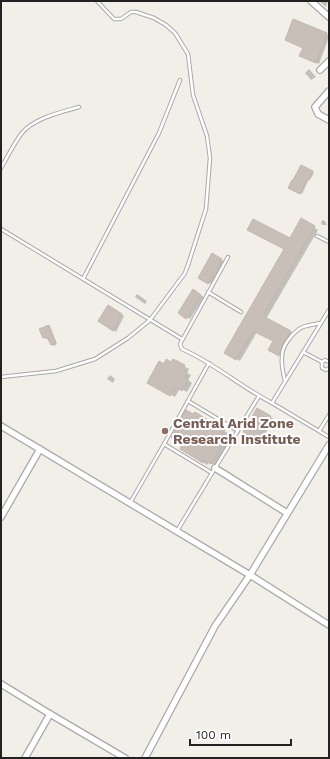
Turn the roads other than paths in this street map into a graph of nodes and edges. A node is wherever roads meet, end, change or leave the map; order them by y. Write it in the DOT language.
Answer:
graph roads {
  1 [pos="97,1"];
  2 [pos="311,1"];
  3 [pos="329,17"];
  4 [pos="329,61"];
  5 [pos="320,70"];
  6 [pos="180,80"];
  7 [pos="329,91"];
  8 [pos="79,108"];
  9 [pos="329,120"];
  10 [pos="1,168"];
  11 [pos="1,230"];
  12 [pos="317,236"];
  13 [pos="329,242"];
  14 [pos="228,257"];
  15 [pos="83,279"];
  16 [pos="208,292"];
  17 [pos="329,310"];
  18 [pos="241,312"];
  19 [pos="150,320"];
  20 [pos="321,323"];
  21 [pos="182,339"];
  22 [pos="304,352"];
  23 [pos="322,362"];
  24 [pos="329,362"];
  25 [pos="209,363"];
  26 [pos="329,368"];
  27 [pos="1,377"];
  28 [pos="285,381"];
  29 [pos="259,396"];
  30 [pos="188,401"];
  31 [pos="272,403"];
  32 [pos="329,415"];
  33 [pos="1,426"];
  34 [pos="238,431"];
  35 [pos="320,431"];
  36 [pos="329,437"];
  37 [pos="164,444"];
  38 [pos="329,445"];
  39 [pos="40,449"];
  40 [pos="216,468"];
  41 [pos="212,473"];
  42 [pos="130,503"];
  43 [pos="287,513"];
  44 [pos="1,517"];
  45 [pos="177,532"];
  46 [pos="250,575"];
  47 [pos="329,625"];
  48 [pos="1,684"];
  49 [pos="50,714"];
  50 [pos="25,758"];
  51 [pos="125,758"];
  52 [pos="145,758"];
  1 -- 19 [label="lane"];
  2 -- 3 [label="street"];
  4 -- 5 [label="street"];
  6 -- 15 [label="lane"];
  7 -- 9 [label="street"];
  8 -- 10 [label="lane"];
  11 -- 15 [label="lane"];
  12 -- 13 [label="lane"];
  14 -- 16 [label="lane"];
  15 -- 19 [label="lane"];
  16 -- 18 [label="lane"];
  16 -- 21 [label="lane"];
  17 -- 20 [label="lane"];
  19 -- 21 [label="lane"];
  19 -- 27 [label="lane"];
  20 -- 22 [label="lane"];
  20 -- 28 [label="lane"];
  21 -- 25 [label="lane"];
  22 -- 23 [label="lane"];
  22 -- 28 [label="lane"];
  23 -- 24 [label="lane"];
  23 -- 26 [label="lane"];
  25 -- 29 [label="lane"];
  25 -- 30 [label="lane"];
  28 -- 31 [label="lane"];
  29 -- 31 [label="lane"];
  29 -- 34 [label="lane"];
  30 -- 34 [label="lane"];
  30 -- 37 [label="lane"];
  31 -- 35 [label="lane"];
  32 -- 35 [label="lane"];
  33 -- 39 [label="street"];
  34 -- 40 [label="lane"];
  35 -- 36 [label="lane"];
  37 -- 41 [label="lane"];
  37 -- 42 [label="lane"];
  38 -- 43 [label="street"];
  39 -- 42 [label="street"];
  39 -- 44 [label="street"];
  40 -- 41 [label="lane"];
  40 -- 43 [label="street"];
  41 -- 45 [label="lane"];
  42 -- 45 [label="street"];
  43 -- 46 [label="street"];
  45 -- 46 [label="street"];
  46 -- 47 [label="street"];
  46 -- 52 [label="street"];
  48 -- 49 [label="street"];
  49 -- 50 [label="street"];
  49 -- 51 [label="street"];
}
